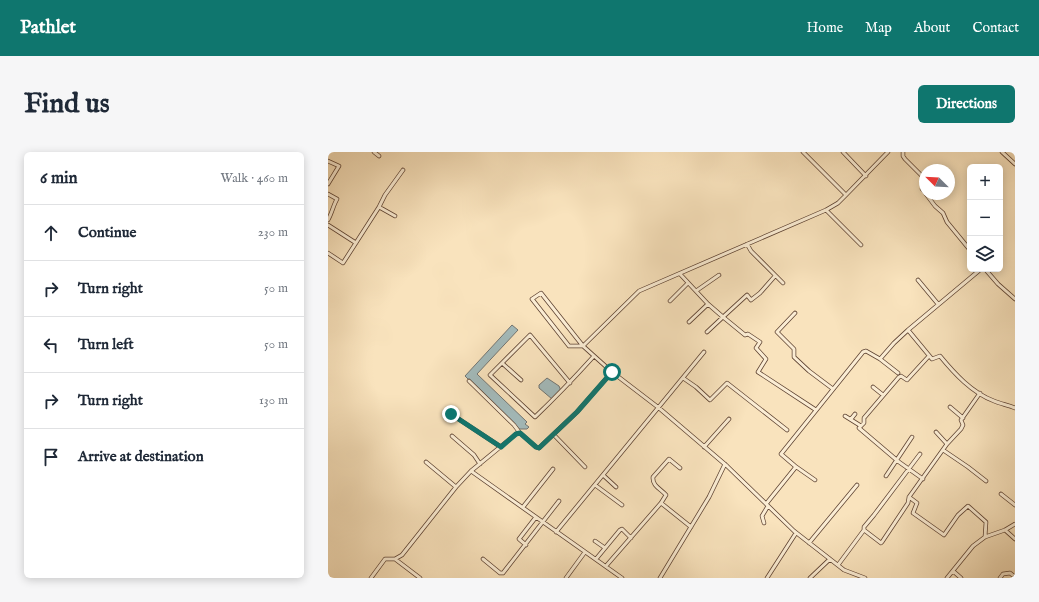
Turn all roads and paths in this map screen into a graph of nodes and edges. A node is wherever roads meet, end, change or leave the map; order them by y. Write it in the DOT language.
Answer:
graph roads {
  1 [pos="374,152"];
  2 [pos="803,152"];
  3 [pos="843,152"];
  4 [pos="888,152"];
  5 [pos="903,152"];
  6 [pos="1002,152"];
  7 [pos="379,156"];
  8 [pos="328,161"];
  9 [pos="1015,164"];
  10 [pos="403,170"];
  11 [pos="919,173"];
  12 [pos="866,176"];
  13 [pos="328,184"];
  14 [pos="328,194"];
  15 [pos="846,195"];
  16 [pos="931,200"];
  17 [pos="379,207"];
  18 [pos="826,210"];
  19 [pos="395,216"];
  20 [pos="328,220"];
  21 [pos="328,225"];
  22 [pos="356,243"];
  23 [pos="747,244"];
  24 [pos="862,245"];
  25 [pos="967,246"];
  26 [pos="328,253"];
  27 [pos="977,272"];
  28 [pos="988,272"];
  29 [pos="680,274"];
  30 [pos="719,275"];
  31 [pos="776,276"];
  32 [pos="918,280"];
  33 [pos="688,282"];
  34 [pos="783,283"];
  35 [pos="696,291"];
  36 [pos="1015,299"];
  37 [pos="670,301"];
  38 [pos="708,304"];
  39 [pos="938,304"];
  40 [pos="794,313"];
  41 [pos="723,317"];
  42 [pos="689,322"];
  43 [pos="908,330"];
  44 [pos="707,332"];
  45 [pos="583,346"];
  46 [pos="704,352"];
  47 [pos="594,356"];
  48 [pos="929,356"];
  49 [pos="880,359"];
  50 [pos="502,363"];
  51 [pos="612,372"];
  52 [pos="898,373"];
  53 [pos="683,378"];
  54 [pos="521,380"];
  55 [pos="469,381"];
  56 [pos="570,383"];
  57 [pos="873,387"];
  58 [pos="833,388"];
  59 [pos="980,393"];
  60 [pos="883,395"];
  61 [pos="950,406"];
  62 [pos="659,408"];
  63 [pos="1015,408"];
  64 [pos="816,410"];
  65 [pos="451,414"];
  66 [pos="855,414"];
  67 [pos="845,416"];
  68 [pos="963,418"];
  69 [pos="729,419"];
  70 [pos="851,419"];
  71 [pos="862,426"];
  72 [pos="787,430"];
  73 [pos="936,432"];
  74 [pos="520,433"];
  75 [pos="554,435"];
  76 [pos="452,436"];
  77 [pos="912,437"];
  78 [pos="947,444"];
  79 [pos="501,447"];
  80 [pos="704,447"];
  81 [pos="943,450"];
  82 [pos="920,454"];
  83 [pos="897,459"];
  84 [pos="426,462"];
  85 [pos="480,464"];
  86 [pos="725,464"];
  87 [pos="585,466"];
  88 [pos="796,466"];
  89 [pos="680,468"];
  90 [pos="553,469"];
  91 [pos="909,469"];
  92 [pos="471,471"];
  93 [pos="603,475"];
  94 [pos="886,476"];
  95 [pos="923,479"];
  96 [pos="815,480"];
  97 [pos="986,481"];
  98 [pos="595,485"];
  99 [pos="857,485"];
  100 [pos="456,487"];
  101 [pos="616,487"];
  102 [pos="1001,494"];
  103 [pos="909,497"];
  104 [pos="559,501"];
  105 [pos="661,503"];
  106 [pos="622,505"];
  107 [pos="767,505"];
  108 [pos="1015,505"];
  109 [pos="522,507"];
  110 [pos="536,517"];
  111 [pos="543,522"];
  112 [pos="764,523"];
  113 [pos="1015,524"];
  114 [pos="691,527"];
  115 [pos="864,530"];
  116 [pos="1005,530"];
  117 [pos="556,532"];
  118 [pos="796,533"];
  119 [pos="985,537"];
  120 [pos="631,538"];
  121 [pos="1015,539"];
  122 [pos="595,541"];
  123 [pos="809,543"];
  124 [pos="526,545"];
  125 [pos="605,548"];
  126 [pos="585,552"];
  127 [pos="395,559"];
  128 [pos="483,559"];
  129 [pos="596,559"];
  130 [pos="830,559"];
  131 [pos="606,566"];
  132 [pos="838,566"];
  133 [pos="953,571"];
  134 [pos="856,576"];
  135 [pos="1015,577"];
  136 [pos="371,578"];
  137 [pos="420,578"];
  138 [pos="566,578"];
  139 [pos="622,578"];
  140 [pos="660,578"];
  141 [pos="767,578"];
  142 [pos="810,578"];
  143 [pos="865,578"];
  144 [pos="947,578"];
  145 [pos="961,578"];
  146 [pos="1000,578"];
  1 -- 7 [label="street"];
  2 -- 15 [label="street"];
  3 -- 12 [label="street"];
  4 -- 12 [label="street"];
  5 -- 11 [label="street"];
  6 -- 9 [label="street"];
  8 -- 13 [label="street"];
  10 -- 17 [label="street"];
  12 -- 15 [label="street"];
  14 -- 20 [label="street"];
  15 -- 18 [label="street"];
  16 -- 25 [label="street"];
  17 -- 19 [label="street"];
  17 -- 22 [label="street"];
  18 -- 23 [label="street"];
  18 -- 24 [label="street"];
  21 -- 22 [label="street"];
  22 -- 26 [label="street"];
  23 -- 29 [label="street"];
  23 -- 31 [label="street"];
  27 -- 39 [label="street"];
  28 -- 36 [label="street"];
  29 -- 33 [label="street"];
  29 -- 45 [label="street"];
  30 -- 35 [label="street"];
  31 -- 34 [label="street"];
  31 -- 41 [label="street"];
  32 -- 39 [label="street"];
  33 -- 35 [label="street"];
  33 -- 37 [label="street"];
  35 -- 38 [label="street"];
  38 -- 41 [label="street"];
  38 -- 42 [label="street"];
  39 -- 43 [label="street"];
  40 -- 58 [label="street"];
  41 -- 44 [label="street"];
  41 -- 64 [label="street"];
  43 -- 48 [label="street"];
  43 -- 49 [label="street"];
  45 -- 45 [label="street"];
  45 -- 47 [label="street"];
  46 -- 53 [label="street"];
  47 -- 51 [label="street"];
  47 -- 56 [label="street"];
  48 -- 59 [label="street"];
  48 -- 60 [label="street"];
  49 -- 52 [label="street"];
  49 -- 58 [label="street"];
  50 -- 54 [label="street"];
  50 -- 56 [label="street"];
  50 -- 56 [label="street"];
  51 -- 62 [label="street"];
  51 -- 75 [label="street"];
  53 -- 62 [label="street"];
  53 -- 72 [label="street"];
  55 -- 74 [label="street"];
  57 -- 60 [label="street"];
  58 -- 64 [label="street"];
  59 -- 63 [label="street"];
  59 -- 68 [label="street"];
  60 -- 71 [label="street"];
  61 -- 68 [label="street"];
  62 -- 80 [label="street"];
  62 -- 93 [label="street"];
  64 -- 88 [label="street"];
  65 -- 79 [label="street"];
  66 -- 70 [label="street"];
  67 -- 70 [label="street"];
  68 -- 78 [label="street"];
  69 -- 80 [label="street"];
  70 -- 71 [label="street"];
  71 -- 83 [label="street"];
  73 -- 78 [label="street"];
  74 -- 75 [label="street"];
  74 -- 79 [label="street"];
  75 -- 87 [label="street"];
  76 -- 85 [label="street"];
  77 -- 83 [label="street"];
  78 -- 81 [label="street"];
  79 -- 85 [label="street"];
  80 -- 86 [label="street"];
  81 -- 95 [label="street"];
  81 -- 97 [label="street"];
  82 -- 91 [label="street"];
  83 -- 91 [label="street"];
  83 -- 94 [label="street"];
  84 -- 100 [label="street"];
  85 -- 92 [label="street"];
  86 -- 107 [label="street"];
  86 -- 114 [label="street"];
  88 -- 96 [label="street"];
  88 -- 107 [label="street"];
  89 -- 105 [label="street"];
  90 -- 109 [label="street"];
  91 -- 95 [label="street"];
  91 -- 115 [label="street"];
  92 -- 100 [label="street"];
  92 -- 109 [label="street"];
  93 -- 98 [label="street"];
  93 -- 101 [label="street"];
  95 -- 103 [label="street"];
  98 -- 106 [label="street"];
  98 -- 117 [label="street"];
  99 -- 123 [label="street"];
  100 -- 127 [label="street"];
  102 -- 108 [label="street"];
  103 -- 115 [label="street"];
  103 -- 119 [label="street"];
  104 -- 111 [label="street"];
  105 -- 114 [label="street"];
  105 -- 120 [label="street"];
  107 -- 112 [label="street"];
  107 -- 118 [label="street"];
  109 -- 110 [label="street"];
  110 -- 111 [label="street"];
  110 -- 124 [label="street"];
  111 -- 117 [label="street"];
  111 -- 124 [label="street"];
  113 -- 116 [label="street"];
  114 -- 140 [label="street"];
  115 -- 132 [label="street"];
  116 -- 119 [label="street"];
  116 -- 121 [label="street"];
  117 -- 126 [label="street"];
  118 -- 123 [label="street"];
  118 -- 141 [label="street"];
  119 -- 133 [label="street"];
  120 -- 125 [label="street"];
  120 -- 131 [label="street"];
  122 -- 125 [label="street"];
  123 -- 130 [label="street"];
  124 -- 128 [label="street"];
  125 -- 129 [label="street"];
  126 -- 129 [label="street"];
  126 -- 138 [label="street"];
  127 -- 136 [label="street"];
  127 -- 137 [label="street"];
  129 -- 131 [label="street"];
  130 -- 132 [label="street"];
  130 -- 142 [label="street"];
  131 -- 139 [label="street"];
  132 -- 134 [label="street"];
  133 -- 144 [label="street"];
  133 -- 145 [label="street"];
  134 -- 143 [label="street"];
  135 -- 146 [label="street"];
}
